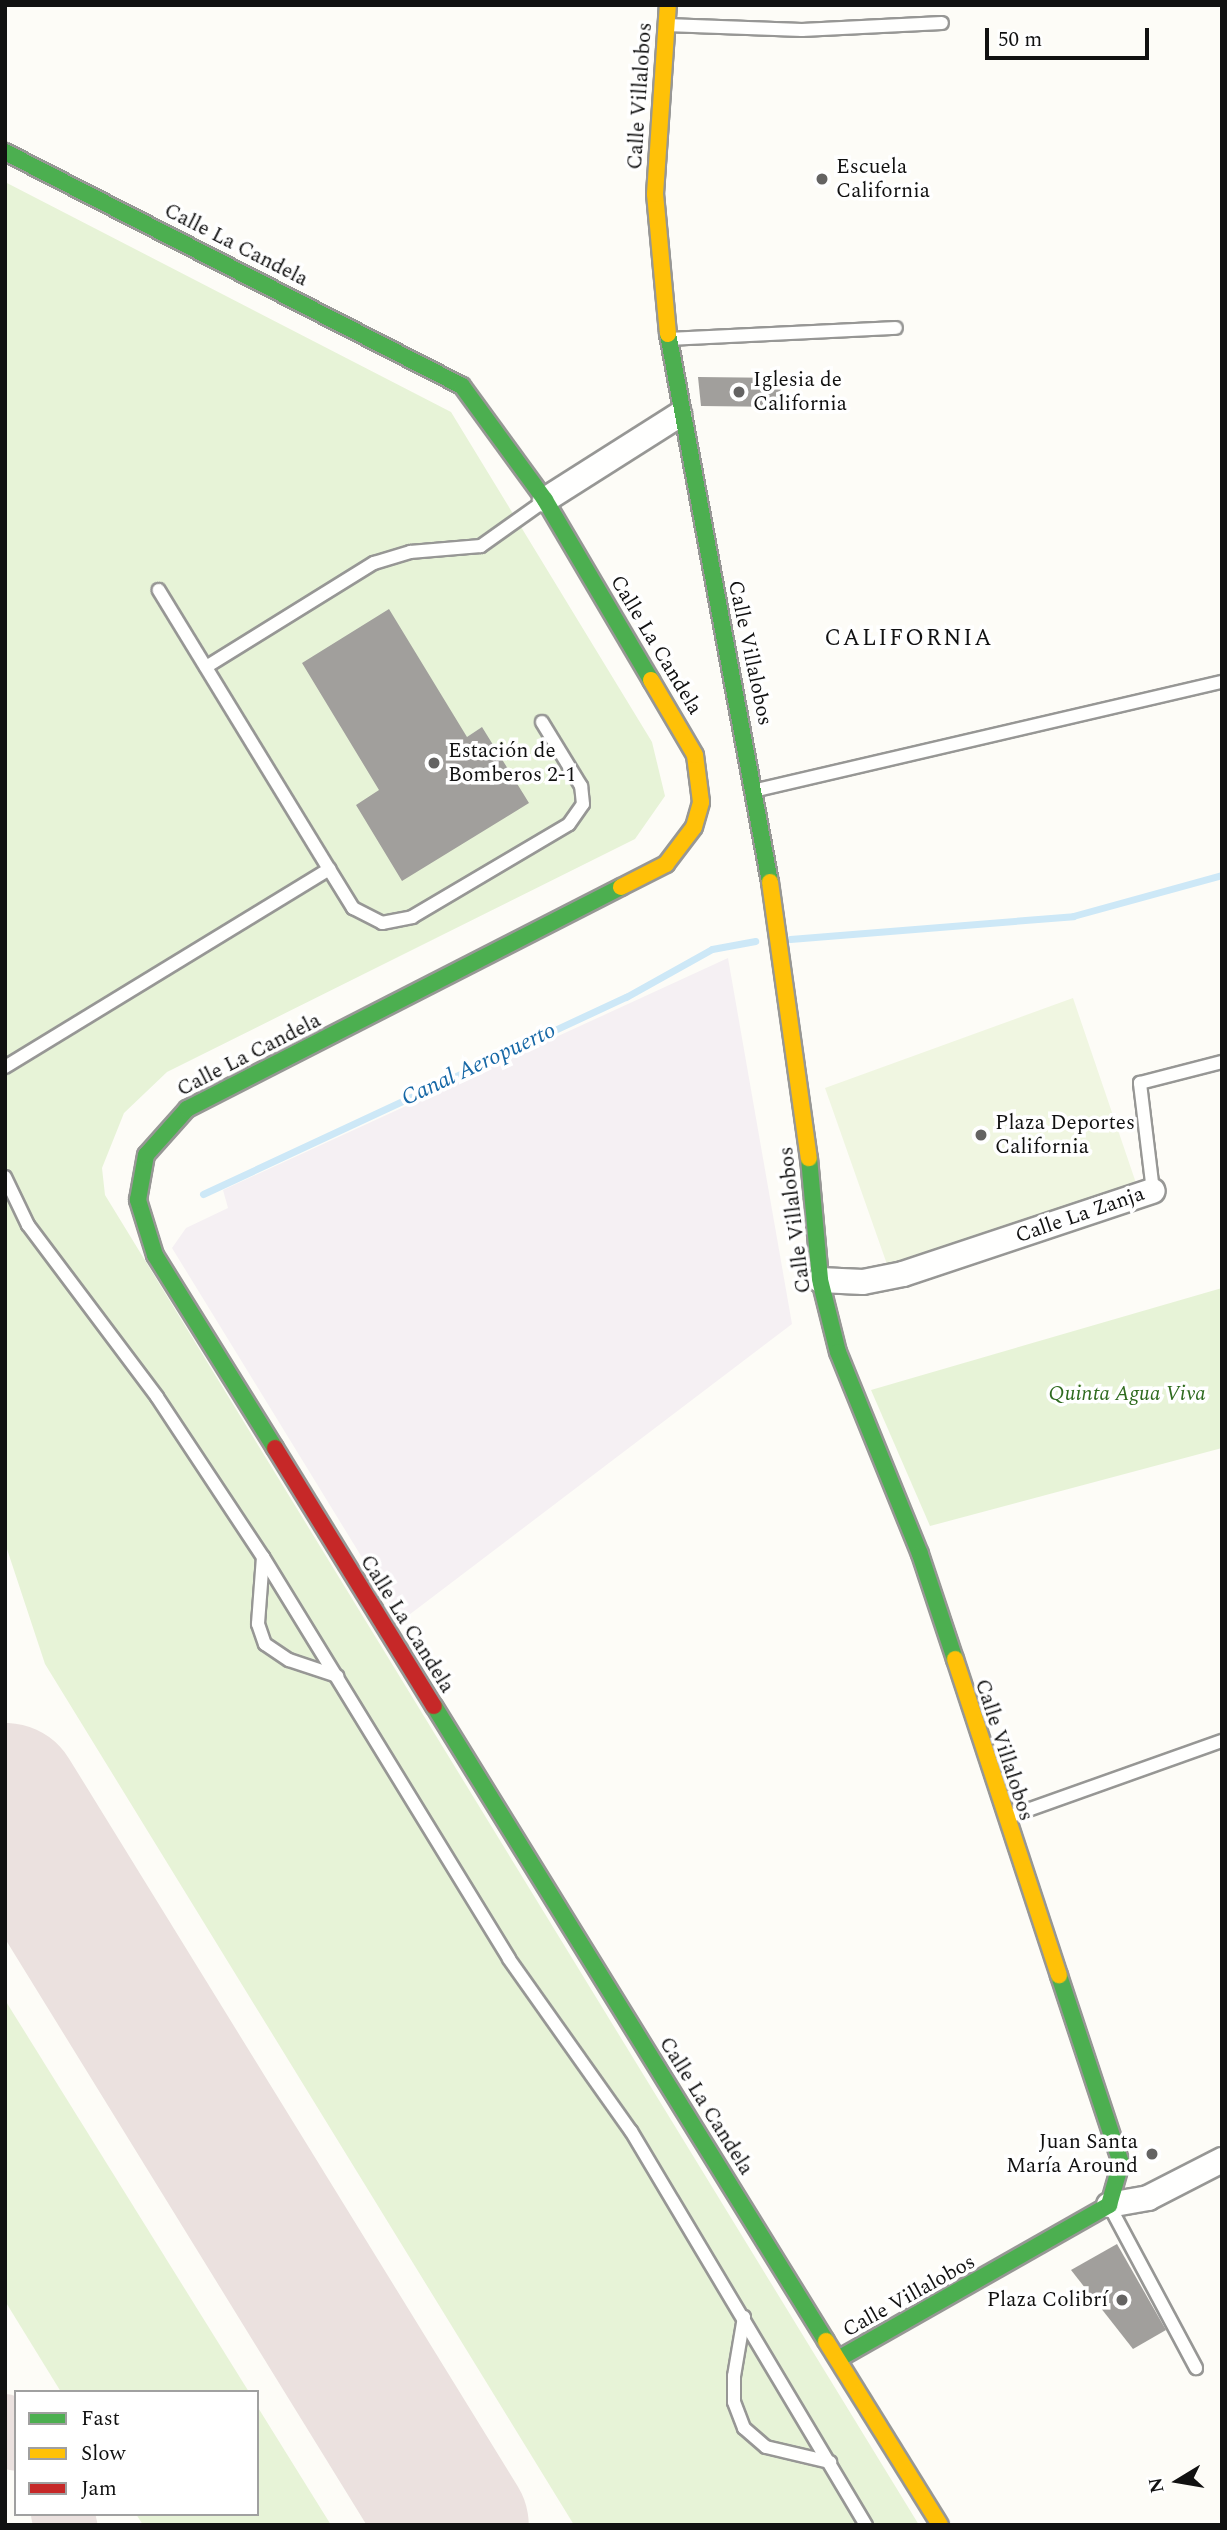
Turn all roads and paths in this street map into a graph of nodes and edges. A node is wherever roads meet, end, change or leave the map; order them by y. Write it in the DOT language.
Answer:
graph roads {
  1 [pos="668,5"];
  2 [pos="942,23"];
  3 [pos="665,24"];
  4 [pos="5,152"];
  5 [pos="896,328"];
  6 [pos="667,339"];
  7 [pos="679,415"];
  8 [pos="545,500"];
  9 [pos="159,590"];
  10 [pos="206,667"];
  11 [pos="1222,682"];
  12 [pos="542,722"];
  13 [pos="756,790"];
  14 [pos="329,869"];
  15 [pos="1222,1062"];
  16 [pos="5,1067"];
  17 [pos="5,1177"];
  18 [pos="1153,1191"];
  19 [pos="820,1280"];
  20 [pos="263,1557"];
  21 [pos="337,1676"];
  22 [pos="1222,1741"];
  23 [pos="1003,1819"];
  24 [pos="1222,2160"];
  25 [pos="1109,2205"];
  26 [pos="744,2317"];
  27 [pos="838,2359"];
  28 [pos="1196,2368"];
  29 [pos="830,2462"];
  30 [pos="866,2525"];
  31 [pos="940,2525"];
  1 -- 3 [label="street, Calle Villalobos"];
  2 -- 3 [label="lane"];
  3 -- 6 [label="street, Calle Villalobos"];
  4 -- 8 [label="street, Calle La Candela"];
  5 -- 6 [label="lane"];
  6 -- 7 [label="street, Calle Villalobos"];
  7 -- 8 [label="street"];
  7 -- 13 [label="street, Calle Villalobos"];
  8 -- 10 [label="lane"];
  8 -- 27 [label="street, Calle La Candela"];
  9 -- 10 [label="lane"];
  10 -- 14 [label="lane"];
  11 -- 13 [label="lane"];
  12 -- 14 [label="lane"];
  13 -- 19 [label="street, Calle Villalobos"];
  14 -- 16 [label="lane"];
  15 -- 18 [label="lane, Calle La Zanja"];
  17 -- 20 [label="lane"];
  18 -- 19 [label="street, Calle La Zanja"];
  19 -- 23 [label="street, Calle Villalobos"];
  20 -- 21 [label="lane"];
  20 -- 21 [label="lane"];
  21 -- 26 [label="lane"];
  22 -- 23 [label="lane"];
  23 -- 25 [label="street, Calle Villalobos"];
  24 -- 25 [label="street"];
  25 -- 27 [label="street, Calle Villalobos"];
  25 -- 28 [label="lane"];
  26 -- 29 [label="lane"];
  26 -- 29 [label="lane"];
  27 -- 31 [label="street, Calle La Candela"];
  29 -- 30 [label="lane"];
}
